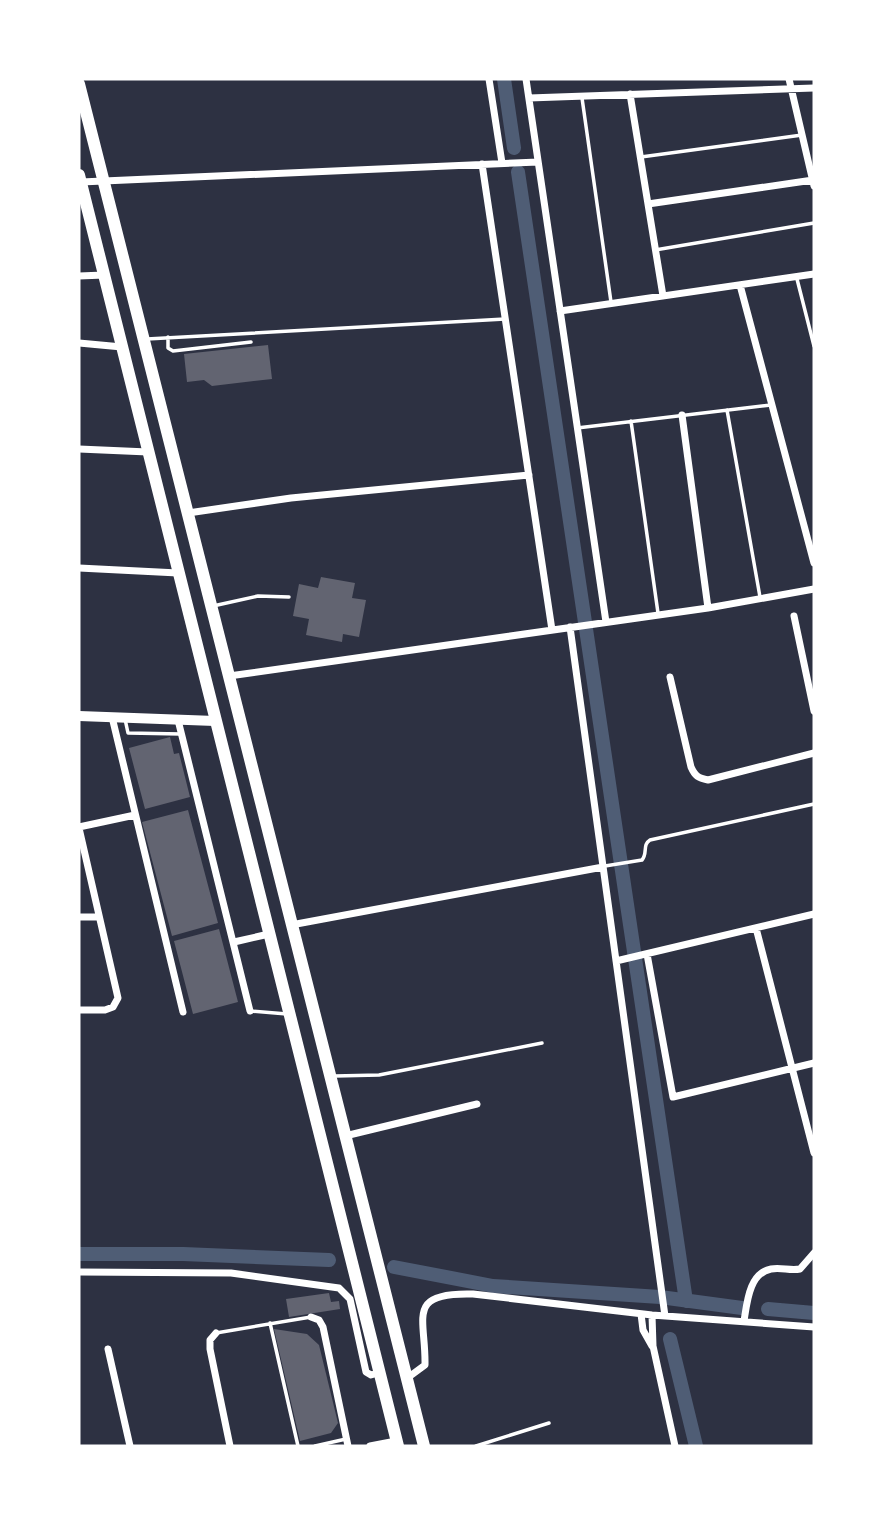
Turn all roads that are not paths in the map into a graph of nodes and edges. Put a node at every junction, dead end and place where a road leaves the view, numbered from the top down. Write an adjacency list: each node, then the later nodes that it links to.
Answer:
1 (489, 79): 13 (street)
2 (526, 79): 9 (street)
3 (789, 79): 6 (street)
4 (79, 84): 16 (main road)
5 (814, 88): 6 (street)
6 (792, 89): 7 (street); 10 (street)
7 (630, 94): 8 (street); 11 (street)
8 (582, 96): 9 (street); 27 (lane)
9 (528, 98): 12 (street)
10 (803, 135): 11 (lane); 17 (street)
11 (641, 158): 18 (street)
12 (538, 162): 13 (street); 28 (street)
13 (502, 163): 14 (street)
14 (482, 164): 16 (street); 29 (street)
15 (80, 178): 16 (street); 22 (main road)
16 (103, 181): 31 (main road)
17 (814, 183): 18 (street)
18 (648, 204): 20 (street)
19 (814, 223): 20 (lane)
20 (656, 250): 26 (street)
21 (814, 274): 24 (street)
22 (104, 275): 23 (street); 35 (main road)
23 (79, 276)
24 (797, 276): 25 (street); 34 (lane)
25 (740, 285): 26 (street); 36 (street)
26 (663, 296): 27 (street)
27 (612, 304): 28 (street)
28 (560, 311): 40 (street)
29 (505, 319): 30 (lane); 43 (street)
30 (168, 337): 31 (lane); 32 (lane)
31 (142, 340): 44 (main road)
32 (251, 342)
33 (79, 343): 35 (street)
34 (814, 346)
35 (122, 347): 42 (main road)
36 (773, 405): 37 (lane); 45 (street)
37 (727, 410): 38 (lane); 50 (lane)
38 (682, 415): 39 (lane); 52 (street)
39 (631, 421): 40 (lane); 53 (lane)
40 (577, 428): 55 (street)
41 (79, 449): 42 (street)
42 (148, 452): 47 (main road)
43 (529, 475): 44 (street); 57 (street)
44 (188, 513): 51 (main road)
45 (814, 563)
46 (79, 568): 47 (street)
47 (178, 573): 65 (main road)
48 (814, 589): 50 (street)
49 (289, 597): 51 (lane)
50 (761, 600): 52 (street)
51 (211, 607): 58 (main road)
52 (708, 608): 53 (street)
53 (658, 615): 55 (street)
54 (794, 616): 60 (street)
55 (606, 622): 56 (street)
56 (570, 627): 57 (street); 71 (street)
57 (552, 630): 58 (street)
58 (228, 676): 75 (main road)
59 (670, 677): 67 (street)
60 (814, 711)
61 (79, 716): 62 (street)
62 (112, 717): 63 (street); 69 (street)
63 (125, 718): 64 (street); 66 (lane)
64 (178, 720): 65 (street); 66 (street)
65 (215, 721): 77 (main road)
66 (181, 734): 78 (street)
67 (814, 753)
68 (814, 804): 71 (lane)
69 (135, 815): 70 (street); 83 (street)
70 (79, 827): 74 (street)
71 (603, 867): 75 (street); 80 (street)
72 (814, 914): 76 (street)
73 (79, 917): 74 (street)
74 (99, 917): 81 (street)
75 (291, 925): 88 (main road)
76 (756, 928): 79 (street); 87 (street)
77 (269, 934): 78 (street); 84 (main road)
78 (234, 942): 82 (street)
79 (643, 955): 80 (street); 87 (street)
80 (616, 961): 94 (street)
81 (79, 1010)
82 (250, 1011): 84 (lane)
83 (183, 1012)
84 (289, 1014): 104 (main road)
85 (542, 1043): 88 (lane)
86 (814, 1063): 87 (street)
87 (793, 1069): 91 (street)
88 (330, 1076): 90 (main road)
89 (477, 1104): 90 (street)
90 (345, 1136): 105 (main road)
91 (814, 1153)
92 (814, 1253): 98 (street)
93 (79, 1272): 104 (street)
94 (665, 1312): 96 (street); 98 (street)
95 (641, 1314): 96 (street); 102 (street); 105 (street)
96 (652, 1315): 102 (street)
97 (311, 1317): 99 (lane); 107 (street)
98 (744, 1321): 100 (street)
99 (270, 1323): 101 (lane); 111 (lane)
100 (814, 1327)
101 (216, 1333): 110 (street)
102 (653, 1346): 116 (street)
103 (108, 1349): 109 (street)
104 (379, 1373): 108 (main road)
105 (406, 1379): 114 (main road)
106 (549, 1423): 115 (lane)
107 (347, 1442): 112 (lane)
108 (397, 1443): 113 (street)
109 (130, 1446)
110 (230, 1446)
111 (298, 1446)
112 (315, 1446)
113 (370, 1446)
114 (424, 1446)
115 (477, 1446)
116 (676, 1446)

